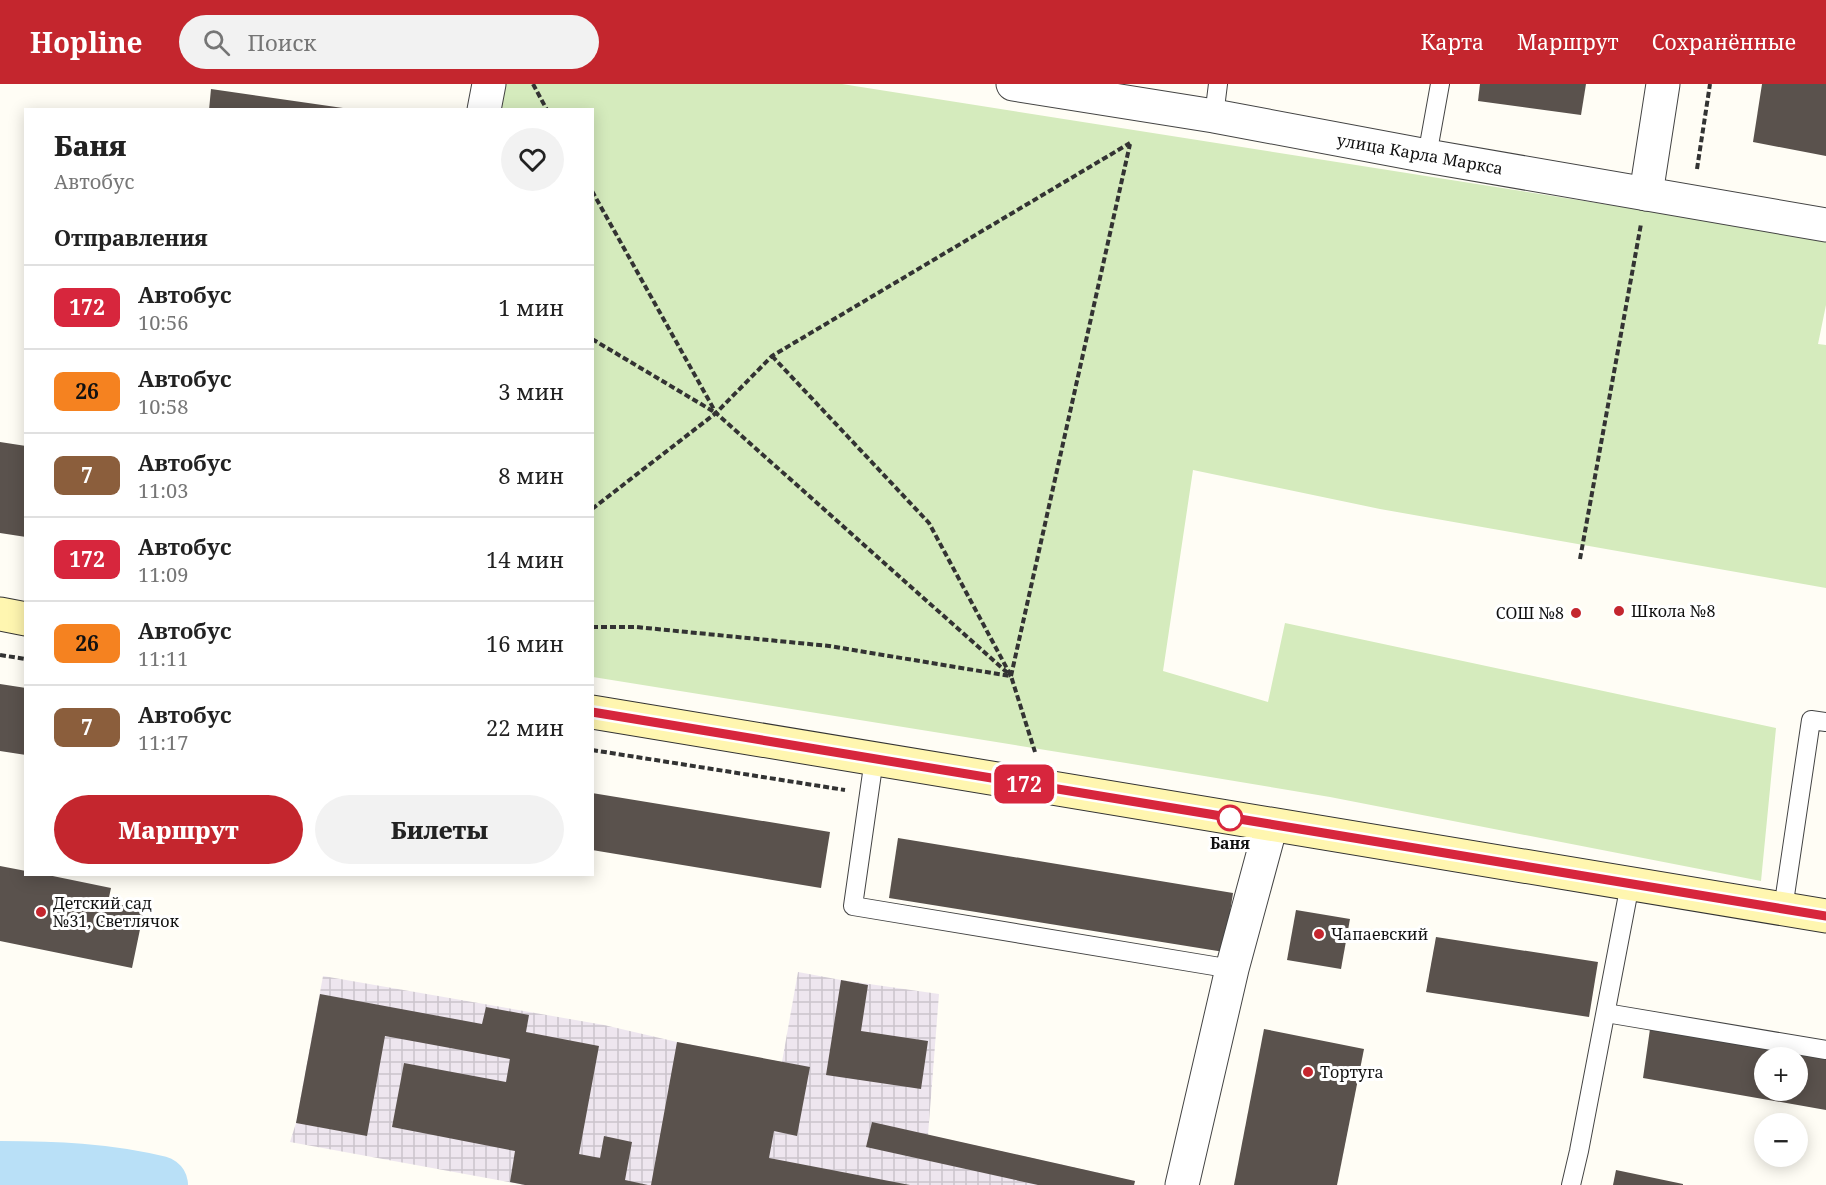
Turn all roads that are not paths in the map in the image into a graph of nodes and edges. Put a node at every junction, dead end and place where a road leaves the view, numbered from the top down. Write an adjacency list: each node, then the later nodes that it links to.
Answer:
1 (489, 84): 6 (street)
2 (1218, 84): 7 (lane)
3 (1440, 84): 8 (lane)
4 (1663, 84): 9 (street)
5 (1025, 85): 7 (street, улица Карла Маркса)
6 (484, 108)
7 (1214, 116): 8 (street, улица Карла Маркса)
8 (1427, 156): 9 (street, улица Карла Маркса)
9 (1646, 194): 10 (street, улица Карла Маркса)
10 (1826, 225)
11 (0, 614): 12 (street)
12 (24, 619)
13 (594, 712): 15 (street)
14 (1826, 722): 18 (lane)
15 (874, 759): 16 (street); 20 (lane)
16 (1271, 825): 17 (street); 20 (street)
17 (1630, 884): 18 (street); 21 (lane)
18 (1784, 909): 19 (street)
19 (1826, 916)
20 (1232, 969): 23 (street)
21 (1606, 1013): 22 (lane); 24 (lane)
22 (1826, 1050)
23 (1182, 1185)
24 (1571, 1185)

